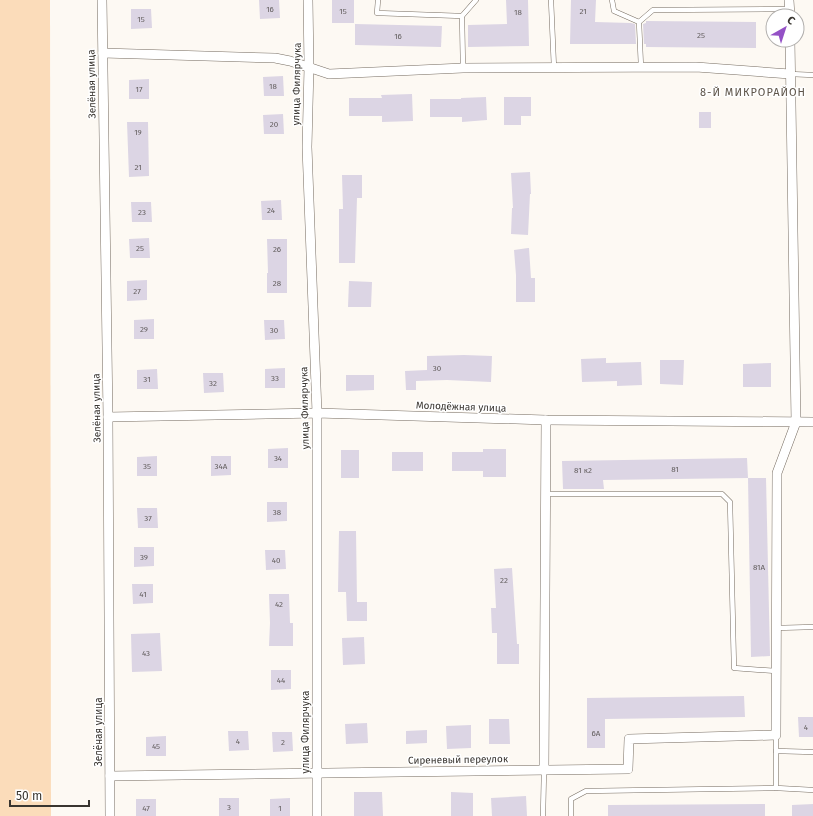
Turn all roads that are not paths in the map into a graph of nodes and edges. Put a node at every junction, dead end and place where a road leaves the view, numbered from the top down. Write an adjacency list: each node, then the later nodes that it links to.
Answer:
1 (102, 0): 11 (street, Зелёная улица)
2 (308, 0): 12 (street, улица Филярчука)
3 (378, 0): 8 (lane)
4 (476, 0): 8 (lane)
5 (551, 0): 15 (lane)
6 (612, 0): 9 (lane)
7 (765, 8): 9 (lane)
8 (462, 16): 14 (lane)
9 (639, 22): 13 (lane)
10 (790, 48): 16 (street)
11 (102, 53): 12 (street); 19 (street, Зелёная улица)
12 (309, 67): 14 (street); 18 (street, улица Филярчука)
13 (641, 67): 15 (street); 16 (street)
14 (463, 68): 15 (street)
15 (554, 68)
16 (790, 74): 17 (lane); 21 (street)
17 (813, 75)
18 (317, 413): 19 (street, Молодёжная улица); 20 (street, Молодёжная улица); 31 (street, улица Филярчука)
19 (108, 417): 32 (street, Зелёная улица)
20 (546, 420): 21 (street, Молодёжная улица); 23 (street)
21 (796, 422): 22 (street, Молодёжная улица); 25 (street)
22 (813, 422)
23 (546, 494): 26 (lane); 30 (street)
24 (813, 627): 25 (lane)
25 (776, 628): 26 (street)
26 (776, 671): 27 (street)
27 (776, 735): 28 (lane); 30 (street, Сиреневый переулок)
28 (776, 752): 29 (lane); 33 (lane)
29 (813, 752)
30 (544, 770): 31 (street, Сиреневый переулок); 37 (lane)
31 (317, 773): 32 (street, Сиреневый переулок); 36 (street, улица Филярчука)
32 (110, 776): 35 (street, Зелёная улица)
33 (776, 788): 34 (lane); 38 (lane)
34 (813, 790)
35 (110, 816)
36 (317, 816)
37 (543, 816)
38 (571, 816)

